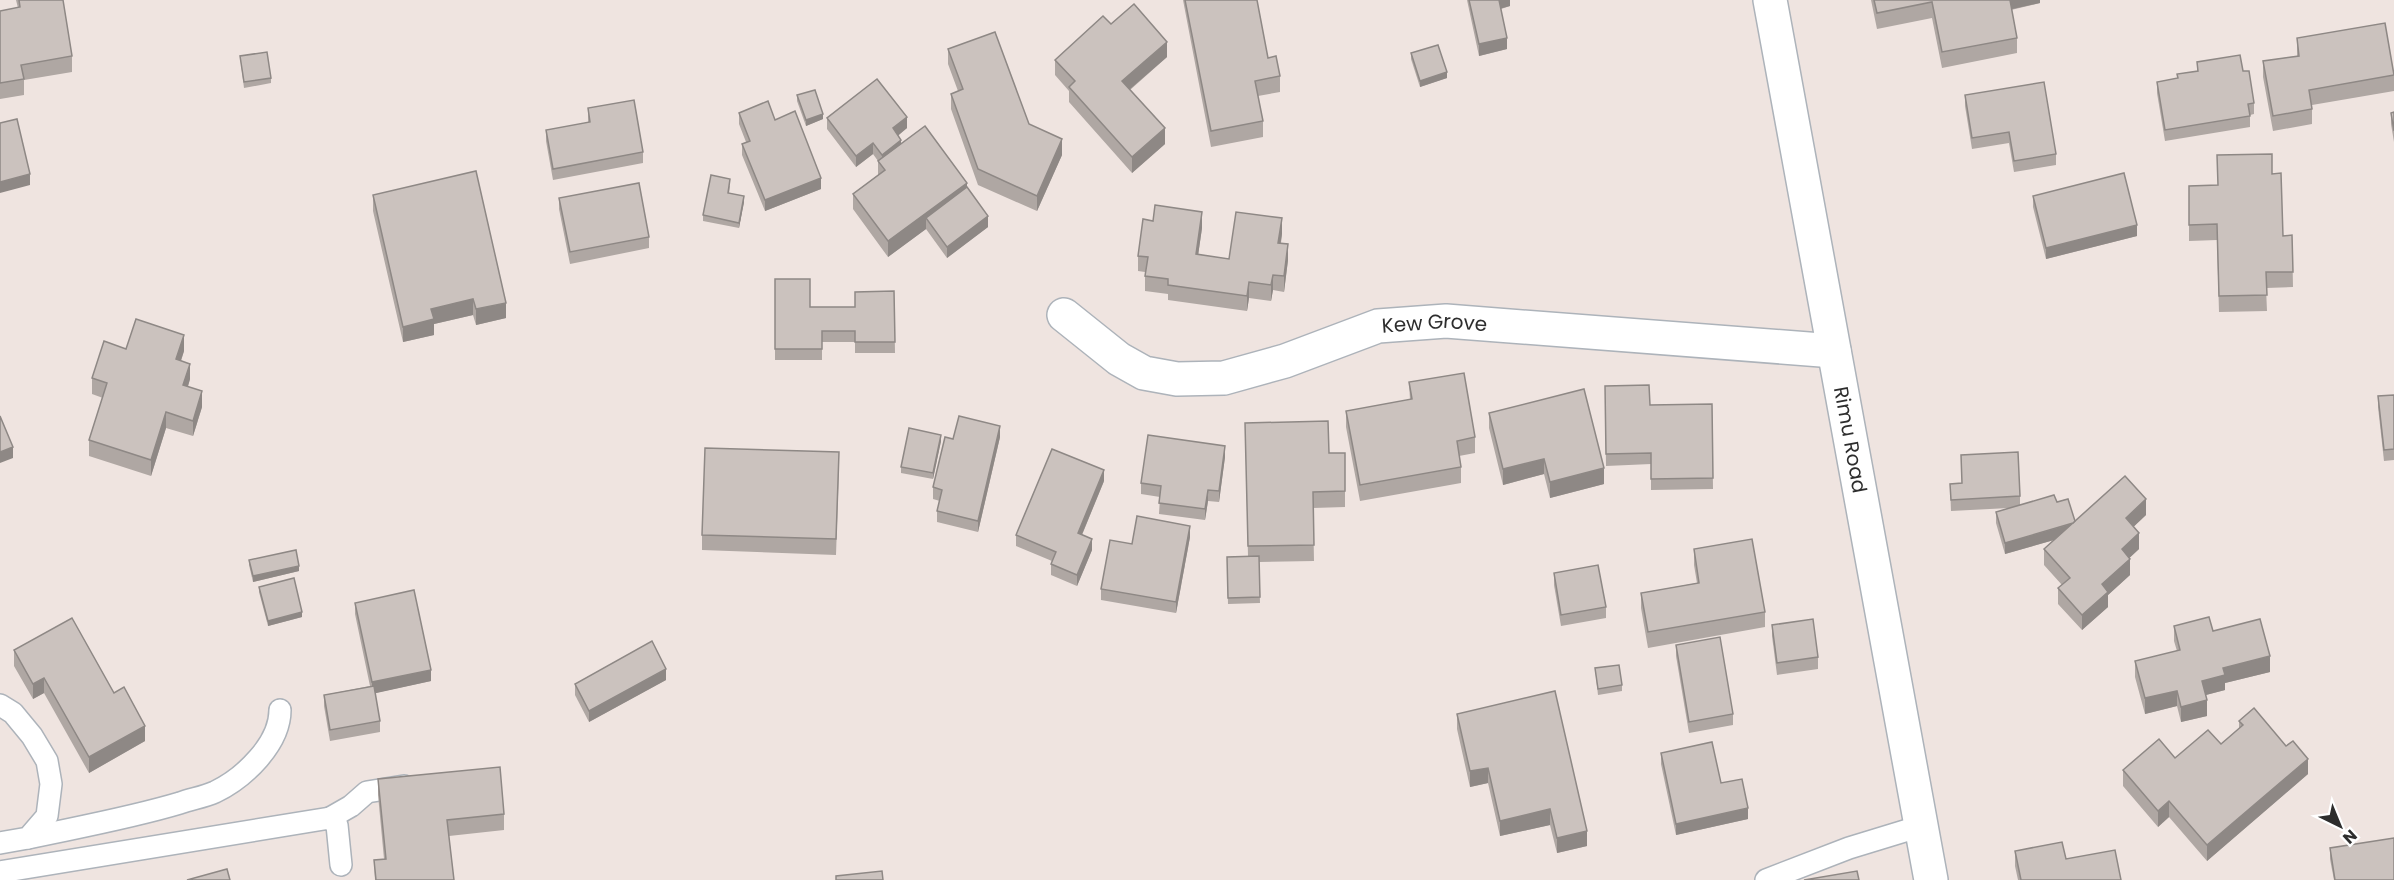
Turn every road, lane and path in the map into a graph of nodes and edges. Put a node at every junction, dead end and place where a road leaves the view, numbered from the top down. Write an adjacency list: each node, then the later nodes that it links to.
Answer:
1 (1770, 0): 3 (main road, Rimu Road)
2 (1064, 315): 3 (main road, Kew Grove)
3 (1834, 351): 8 (main road, Rimu Road)
4 (0, 705): 9 (lane)
5 (280, 710): 9 (lane)
6 (422, 783): 7 (lane)
7 (330, 818): 11 (lane); 12 (lane)
8 (1921, 825): 13 (lane); 14 (main road, Rimu Road)
9 (28, 838): 10 (lane)
10 (0, 843)
11 (341, 865)
12 (0, 872)
13 (1766, 880)
14 (1931, 880)

